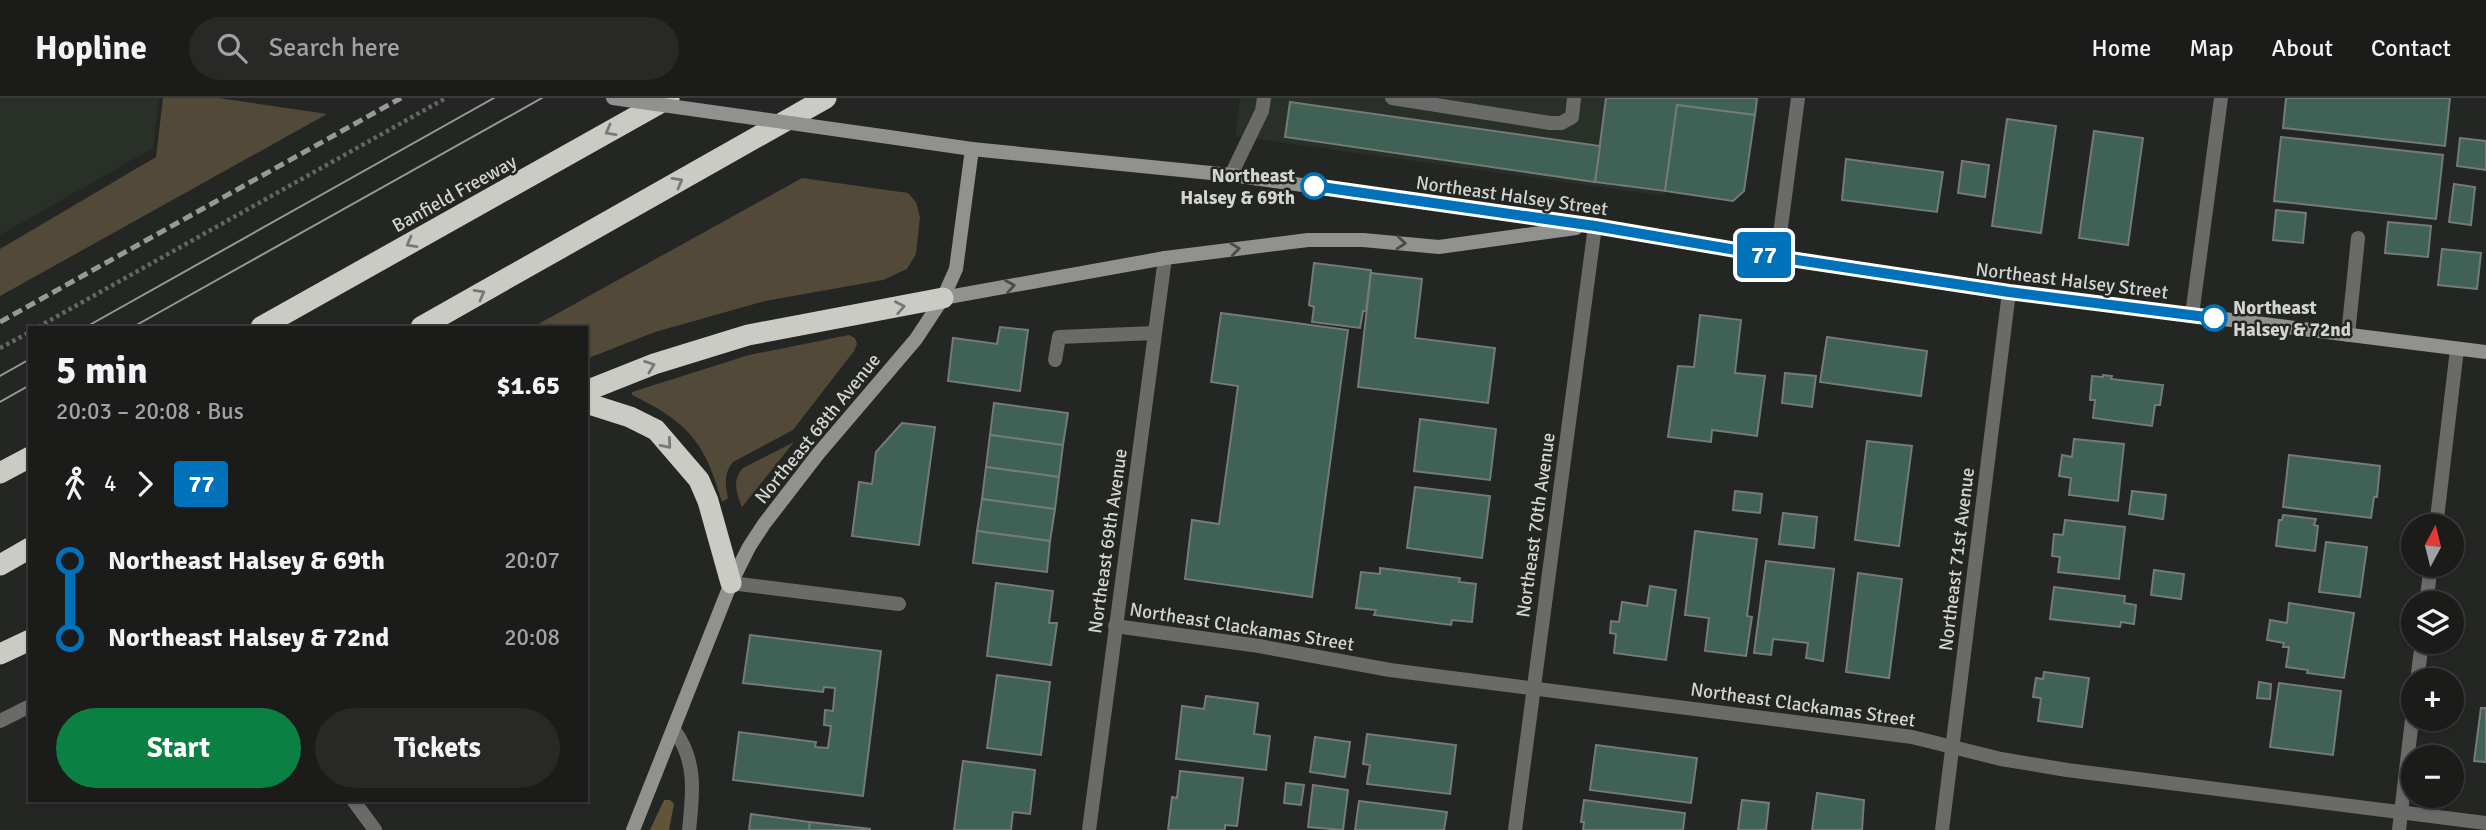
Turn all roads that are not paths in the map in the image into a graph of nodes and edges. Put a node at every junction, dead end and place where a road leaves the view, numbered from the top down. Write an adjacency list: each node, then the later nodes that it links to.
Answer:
1 (613, 98): 9 (main road, Northeast Halsey Street, bridge)
2 (670, 98): 18 (highway, Banfield Freeway, one-way to 18)
3 (826, 98): 19 (highway, one-way to 3)
4 (1264, 98): 10 (street)
5 (1392, 98): 6 (street)
6 (1574, 98)
7 (1798, 98): 13 (street)
8 (2221, 98): 17 (street)
9 (972, 149): 10 (main road, Northeast Halsey Street); 16 (main road, Northeast 68th Avenue)
10 (1231, 175): 11 (main road, Northeast Halsey Street)
11 (1595, 226): 13 (main road, Northeast Halsey Street); 14 (main road, one-way to 11); 37 (street, Northeast 70th Avenue)
12 (2358, 238): 21 (street)
13 (1777, 257): 15 (main road, Northeast Halsey Street)
14 (1165, 258): 16 (main road, one-way to 14); 20 (street, Northeast 69th Avenue)
15 (2009, 292): 17 (main road, Northeast Halsey Street); 42 (street, Northeast 71st Avenue)
16 (943, 299): 25 (highway, one-way to 16); 32 (main road, Northeast 68th Avenue)
17 (2192, 315): 21 (main road, Northeast Halsey Street)
18 (263, 326)
19 (423, 326)
20 (1154, 333): 24 (street); 34 (street, Northeast 69th Avenue)
21 (2348, 335): 22 (main road, Northeast Halsey Street)
22 (2457, 349): 23 (main road, Northeast Halsey Street); 29 (street)
23 (2486, 352)
24 (1055, 360)
25 (588, 390)
26 (588, 404): 32 (highway, one-way to 32)
27 (28, 458): 28 (highway)
28 (0, 473)
29 (2437, 514)
30 (28, 549): 31 (highway)
31 (0, 565)
32 (732, 583): 33 (street); 40 (main road, Northeast 68th Avenue)
33 (900, 604)
34 (1115, 626): 37 (street, Northeast Clackamas Street); 49 (street, Northeast 69th Avenue)
35 (28, 641): 36 (highway)
36 (0, 654)
37 (1533, 688): 42 (street, Northeast Clackamas Street); 50 (street, Northeast 70th Avenue)
38 (28, 707): 39 (street)
39 (0, 720)
40 (674, 730): 47 (main road, Northeast 68th Avenue); 48 (street)
41 (2411, 731): 44 (street)
42 (1952, 747): 44 (street, Northeast Clackamas Street); 51 (street, Northeast 71st Avenue)
43 (354, 802): 46 (street)
44 (2401, 813): 45 (street, Northeast Clackamas Street); 52 (street)
45 (2486, 823)
46 (375, 830)
47 (633, 830)
48 (689, 830)
49 (1089, 830)
50 (1515, 830)
51 (1942, 830)
52 (2399, 830)

